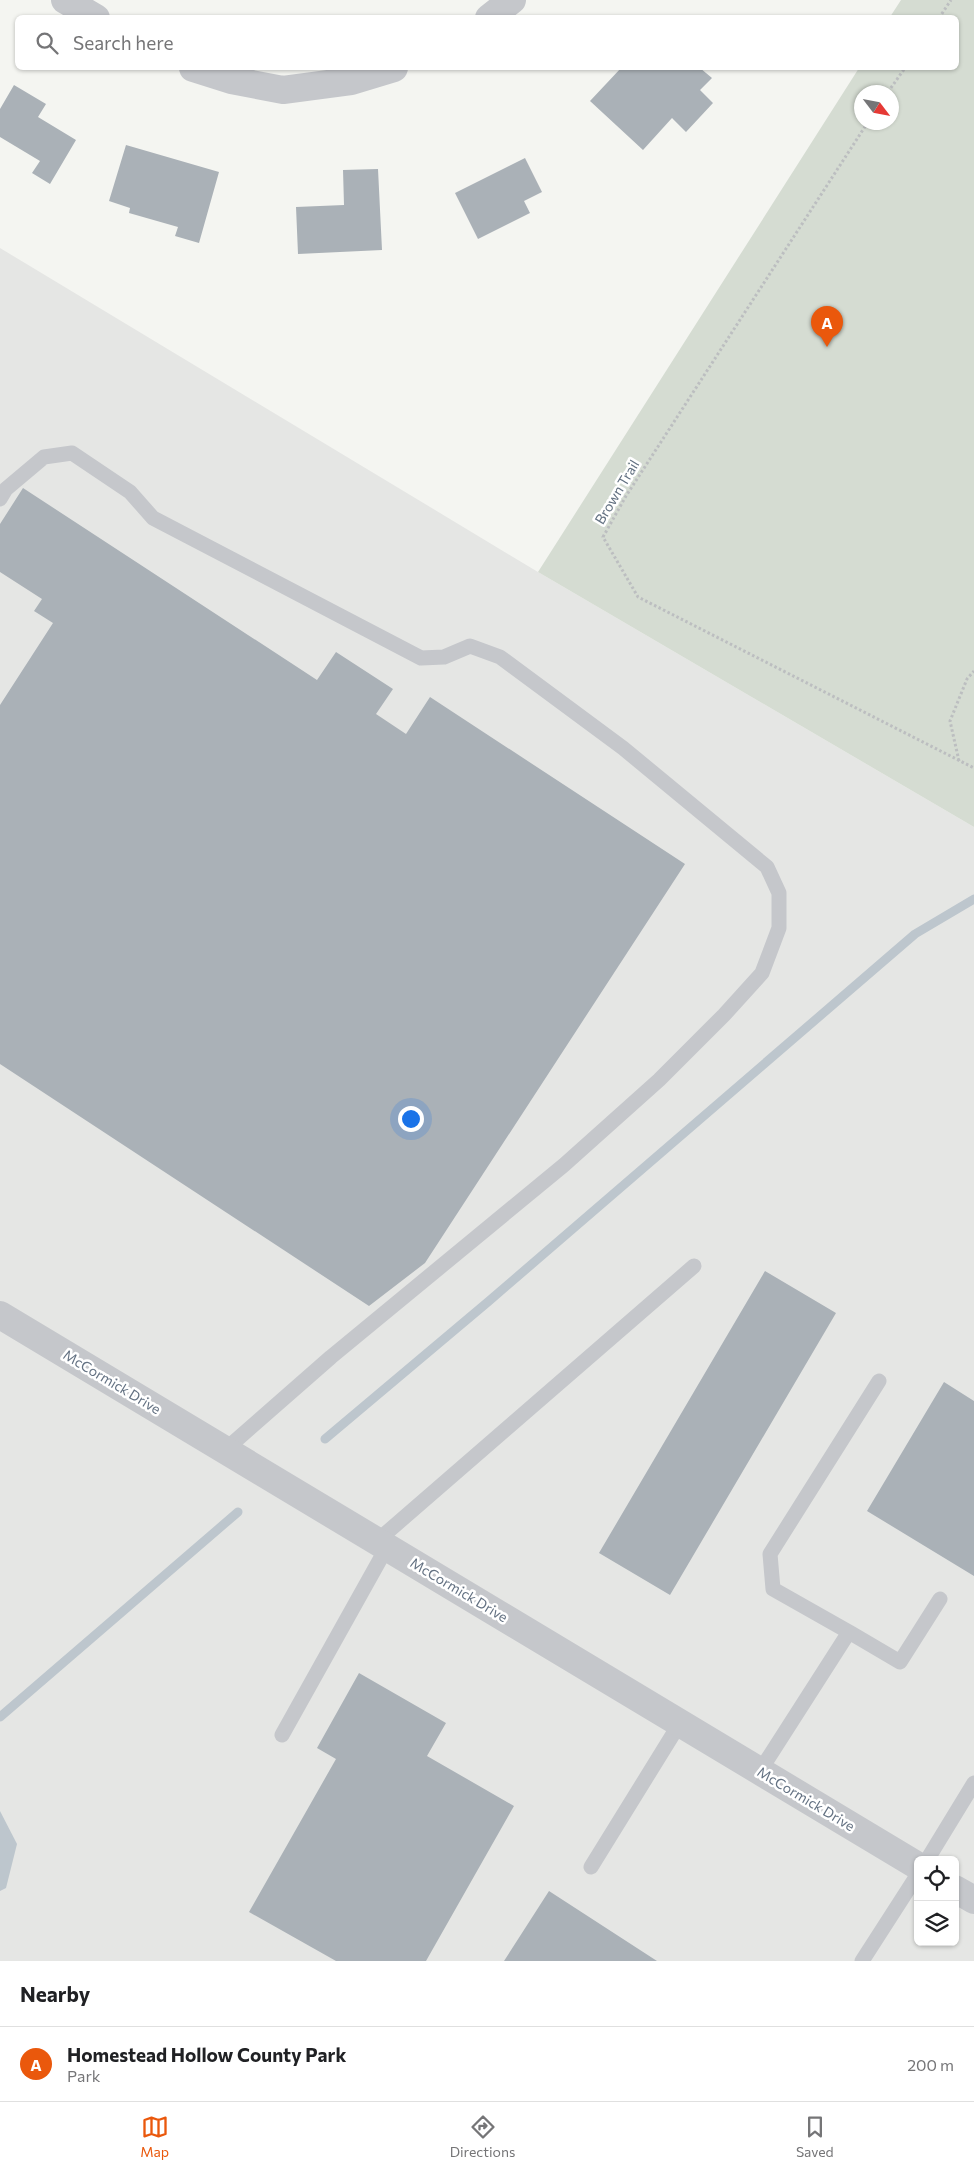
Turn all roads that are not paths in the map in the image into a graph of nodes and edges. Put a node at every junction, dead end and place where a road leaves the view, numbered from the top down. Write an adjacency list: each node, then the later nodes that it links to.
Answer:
1 (65, 0): 3 (street)
2 (512, 0): 4 (street)
3 (91, 15)
4 (493, 15)
5 (199, 70): 6 (street)
6 (387, 70)
7 (0, 499): 11 (lane)
8 (694, 1266): 12 (lane)
9 (0, 1315): 11 (street, McCormick Drive)
10 (879, 1381): 14 (lane)
11 (225, 1450): 12 (street, McCormick Drive)
12 (382, 1544): 15 (street, McCormick Drive); 16 (lane)
13 (940, 1599): 14 (lane)
14 (849, 1632): 17 (lane)
15 (680, 1723): 17 (street, McCormick Drive); 21 (lane)
16 (282, 1735)
17 (760, 1771): 20 (street, McCormick Drive)
18 (974, 1783): 19 (lane)
19 (928, 1856)
20 (914, 1864)
21 (591, 1867)
22 (914, 1880): 25 (lane)
23 (959, 1891): 24 (street)
24 (974, 1900)
25 (862, 1961)

